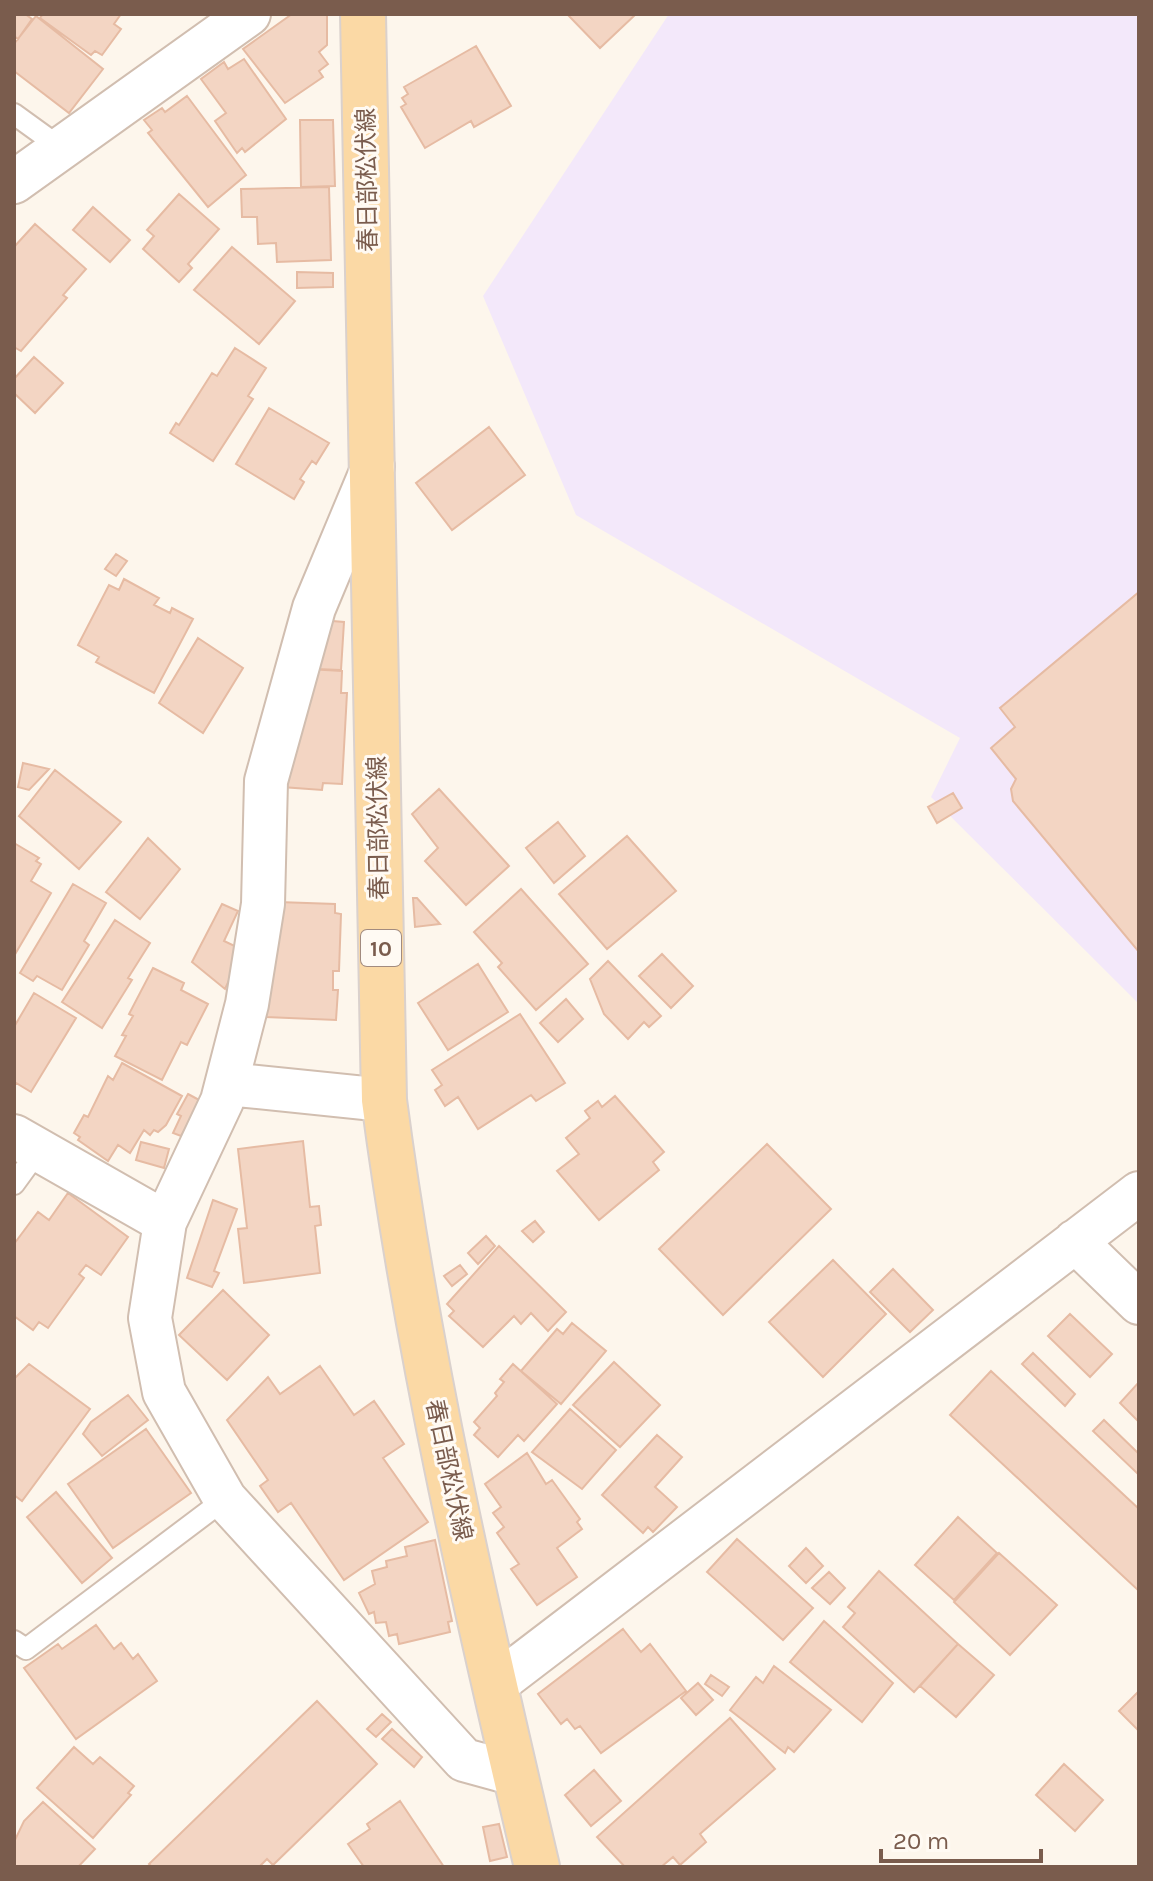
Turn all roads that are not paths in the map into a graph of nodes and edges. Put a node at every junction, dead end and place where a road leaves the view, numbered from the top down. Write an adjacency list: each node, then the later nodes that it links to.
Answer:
1 (249, 14): 4 (street)
2 (363, 14): 6 (main road, 春日部松伏線 / 10)
3 (14, 114): 4 (lane)
4 (61, 148): 5 (street)
5 (14, 182)
6 (373, 467): 7 (street); 8 (main road, 春日部松伏線 / 10)
7 (228, 1084): 8 (street); 12 (street)
8 (384, 1100): 17 (main road, 春日部松伏線 / 10)
9 (26, 1144): 10 (lane); 12 (street)
10 (14, 1184)
11 (1139, 1193): 13 (street)
12 (165, 1222): 15 (street)
13 (1075, 1241): 14 (street); 17 (street)
14 (1139, 1303)
15 (225, 1499): 16 (lane); 18 (street)
16 (14, 1641)
17 (495, 1685): 18 (main road, 春日部松伏線 / 10)
18 (515, 1774): 19 (main road, 春日部松伏線 / 10)
19 (537, 1867)

